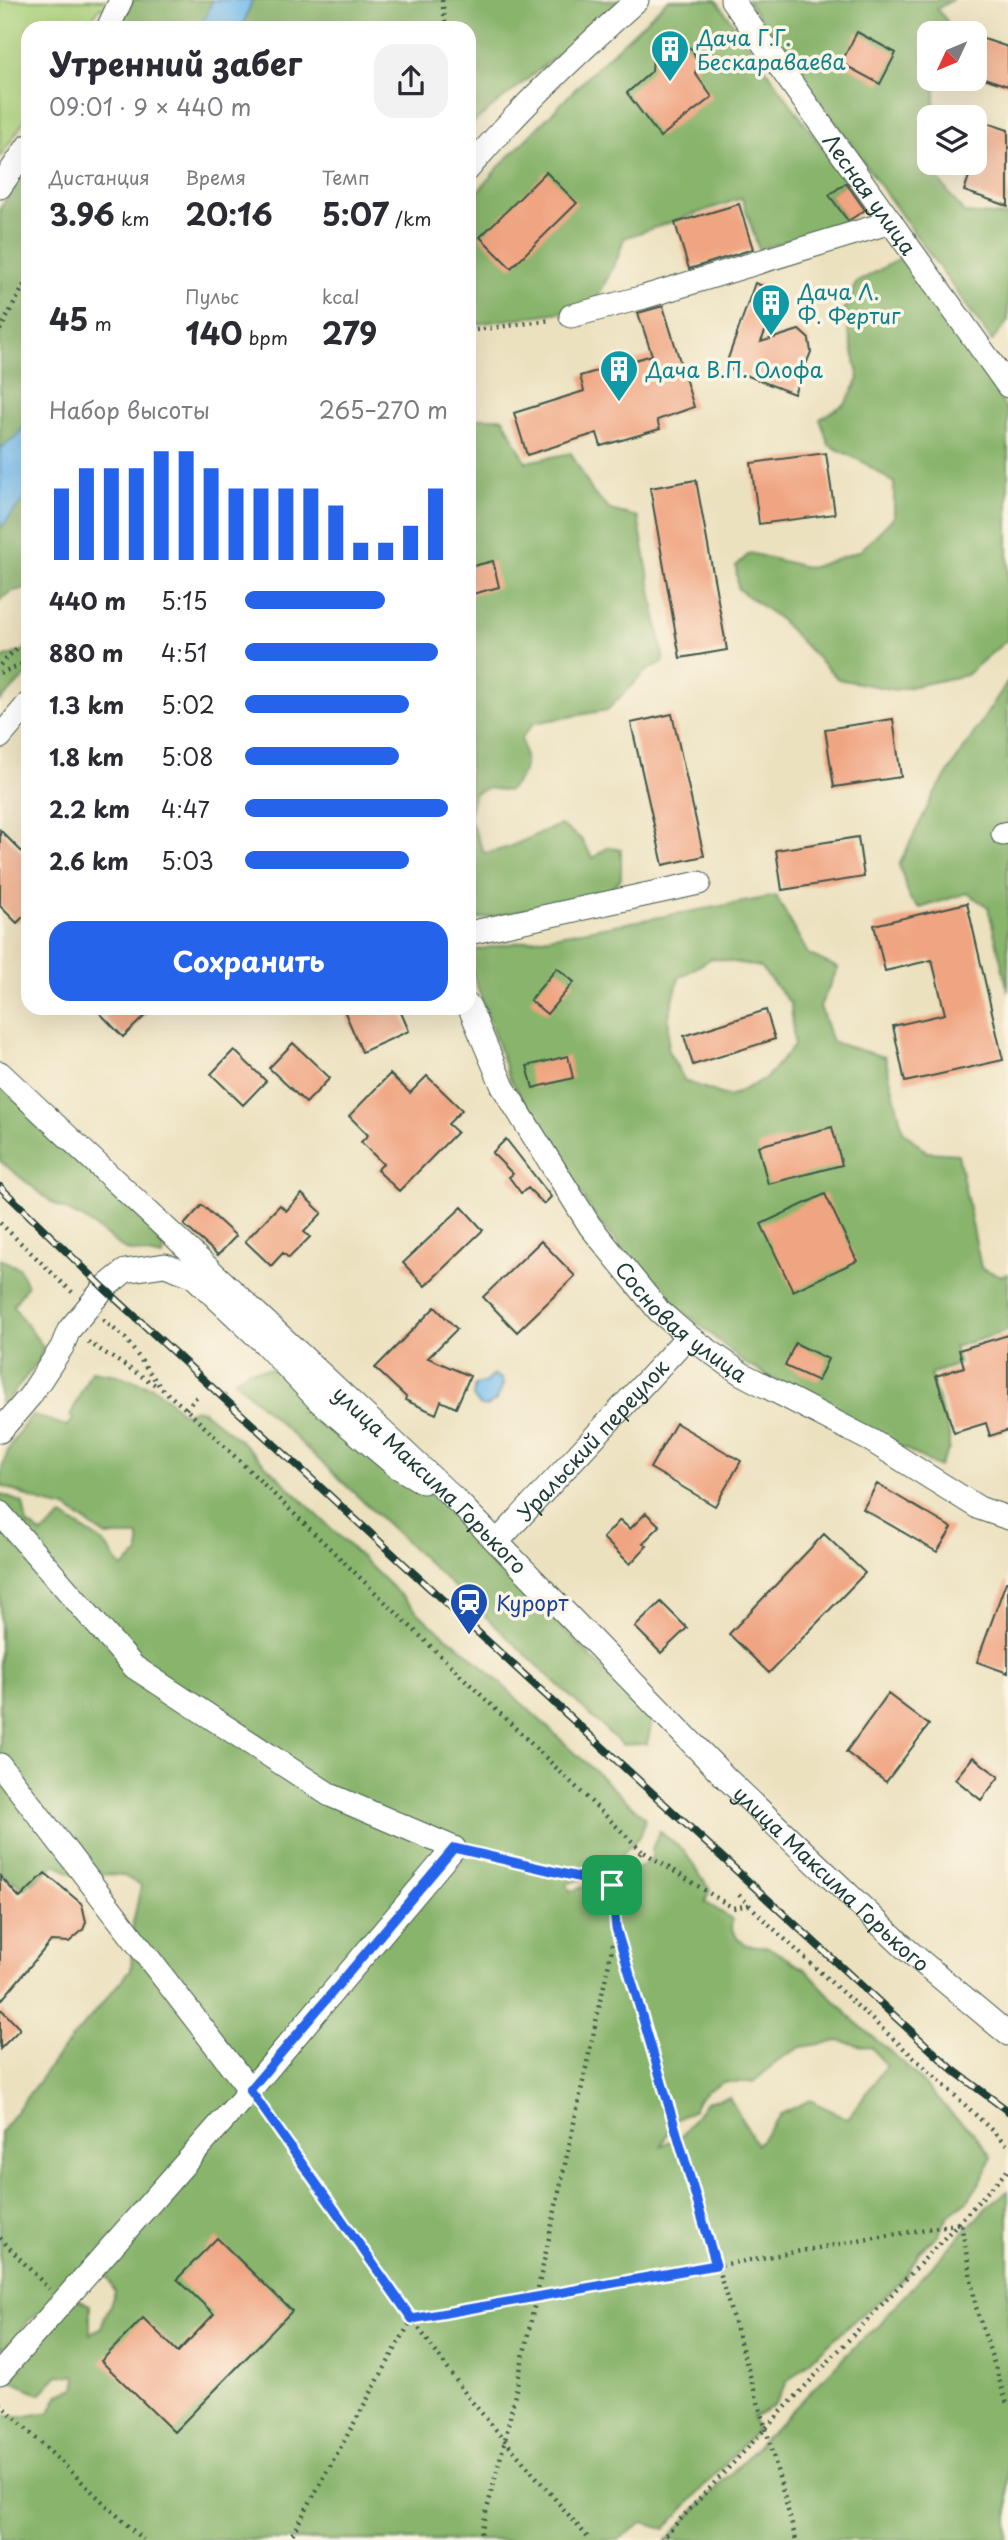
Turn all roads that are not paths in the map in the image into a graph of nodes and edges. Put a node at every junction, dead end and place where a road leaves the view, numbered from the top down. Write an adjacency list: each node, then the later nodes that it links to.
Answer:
1 (121, 0): 4 (street)
2 (637, 0): 6 (street)
3 (732, 0): 8 (street, Лесная улица)
4 (111, 21)
5 (21, 156): 7 (street)
6 (476, 160)
7 (0, 187)
8 (891, 222): 9 (street); 10 (street, Лесная улица)
9 (565, 318)
10 (1006, 375)
11 (21, 712): 12 (street)
12 (0, 737)
13 (699, 883): 14 (street)
14 (476, 931)
15 (473, 1015): 17 (street, Сосновая улица)
16 (0, 1073): 19 (street, улица Максима Горького)
17 (688, 1336): 21 (street, Сосновая улица); 22 (street, Уральский переулок)
18 (0, 1431): 19 (street)
19 (460, 1503): 22 (street, улица Максима Горького)
20 (0, 1513): 25 (street)
21 (1008, 1518)
22 (497, 1542): 24 (street, улица Максима Горького)
23 (0, 1765): 25 (street)
24 (1008, 2034)
25 (250, 2090): 26 (street)
26 (0, 2373)

